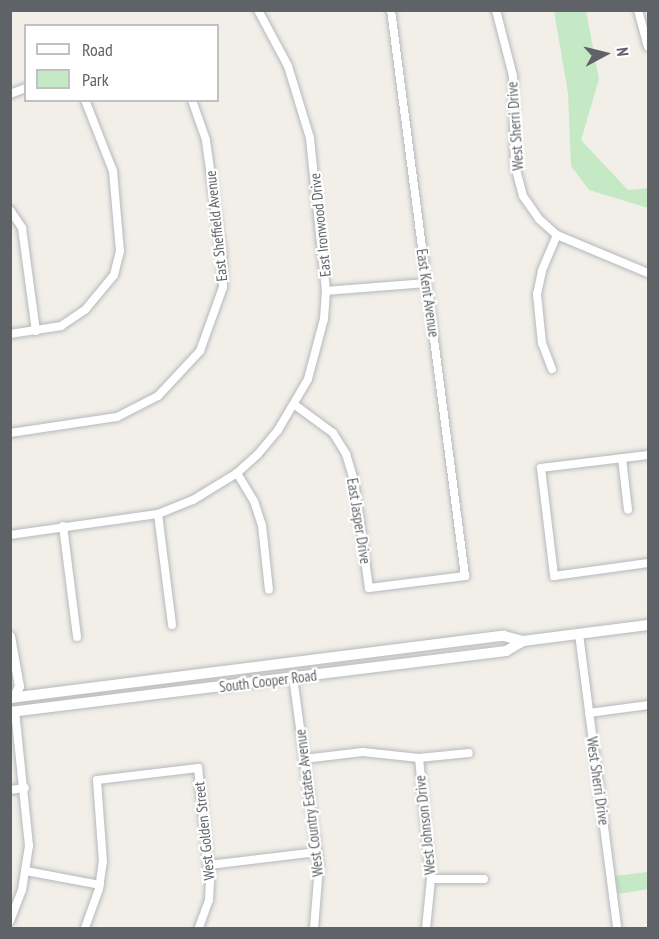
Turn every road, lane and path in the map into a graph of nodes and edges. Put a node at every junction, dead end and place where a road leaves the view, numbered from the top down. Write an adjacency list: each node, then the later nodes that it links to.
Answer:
1 (258, 10): 12 (street, East Ironwood Drive)
2 (391, 10): 11 (street, East Kent Avenue)
3 (496, 10): 9 (street, West Sherri Drive)
4 (638, 10): 5 (street)
5 (648, 47)
6 (86, 102): 13 (street)
7 (193, 102): 17 (street, East Sheffield Avenue)
8 (10, 210): 13 (street)
9 (557, 235): 10 (street); 15 (street)
10 (648, 273)
11 (426, 283): 12 (street); 26 (street, East Kent Avenue)
12 (326, 291): 16 (street, East Ironwood Drive)
13 (36, 331): 14 (street)
14 (10, 334)
15 (552, 369)
16 (295, 405): 20 (street, East Ironwood Drive); 26 (street, East Jasper Drive)
17 (10, 433)
18 (648, 455): 19 (street)
19 (622, 458): 21 (street); 25 (street)
20 (237, 473): 22 (street, East Ironwood Drive); 27 (street)
21 (628, 510)
22 (158, 514): 23 (street, East Ironwood Drive); 28 (street)
23 (63, 526): 24 (street, East Ironwood Drive); 32 (street)
24 (10, 535)
25 (648, 563)
26 (369, 588)
27 (269, 590)
28 (172, 625)
29 (648, 626): 30 (main road, South Cooper Road)
30 (579, 634): 33 (main road, South Cooper Road); 39 (street, West Sherri Drive)
31 (10, 636): 36 (street)
32 (77, 637)
33 (523, 641): 34 (main road, South Cooper Road); 35 (main road, South Cooper Road)
34 (292, 664): 35 (main road); 36 (main road, South Cooper Road)
35 (293, 677): 38 (main road, South Cooper Road); 42 (street, West Country Estates Avenue)
36 (11, 697): 38 (street)
37 (648, 705): 39 (street)
38 (13, 712): 43 (street)
39 (589, 713): 56 (street, West Sherri Drive)
40 (469, 753): 41 (street)
41 (419, 758): 42 (street); 48 (street, West Johnson Drive)
42 (304, 759): 45 (street, West Country Estates Avenue)
43 (25, 788): 44 (street); 47 (street)
44 (10, 790)
45 (317, 852): 46 (street); 54 (street, West Country Estates Avenue)
46 (209, 865): 50 (street, West Golden Street); 53 (street, West Golden Street)
47 (26, 870): 50 (street); 51 (street)
48 (432, 879): 49 (street); 55 (street, West Johnson Drive)
49 (484, 879)
50 (100, 885): 52 (street)
51 (10, 921)
52 (85, 928)
53 (199, 928)
54 (314, 928)
55 (426, 928)
56 (617, 928)

